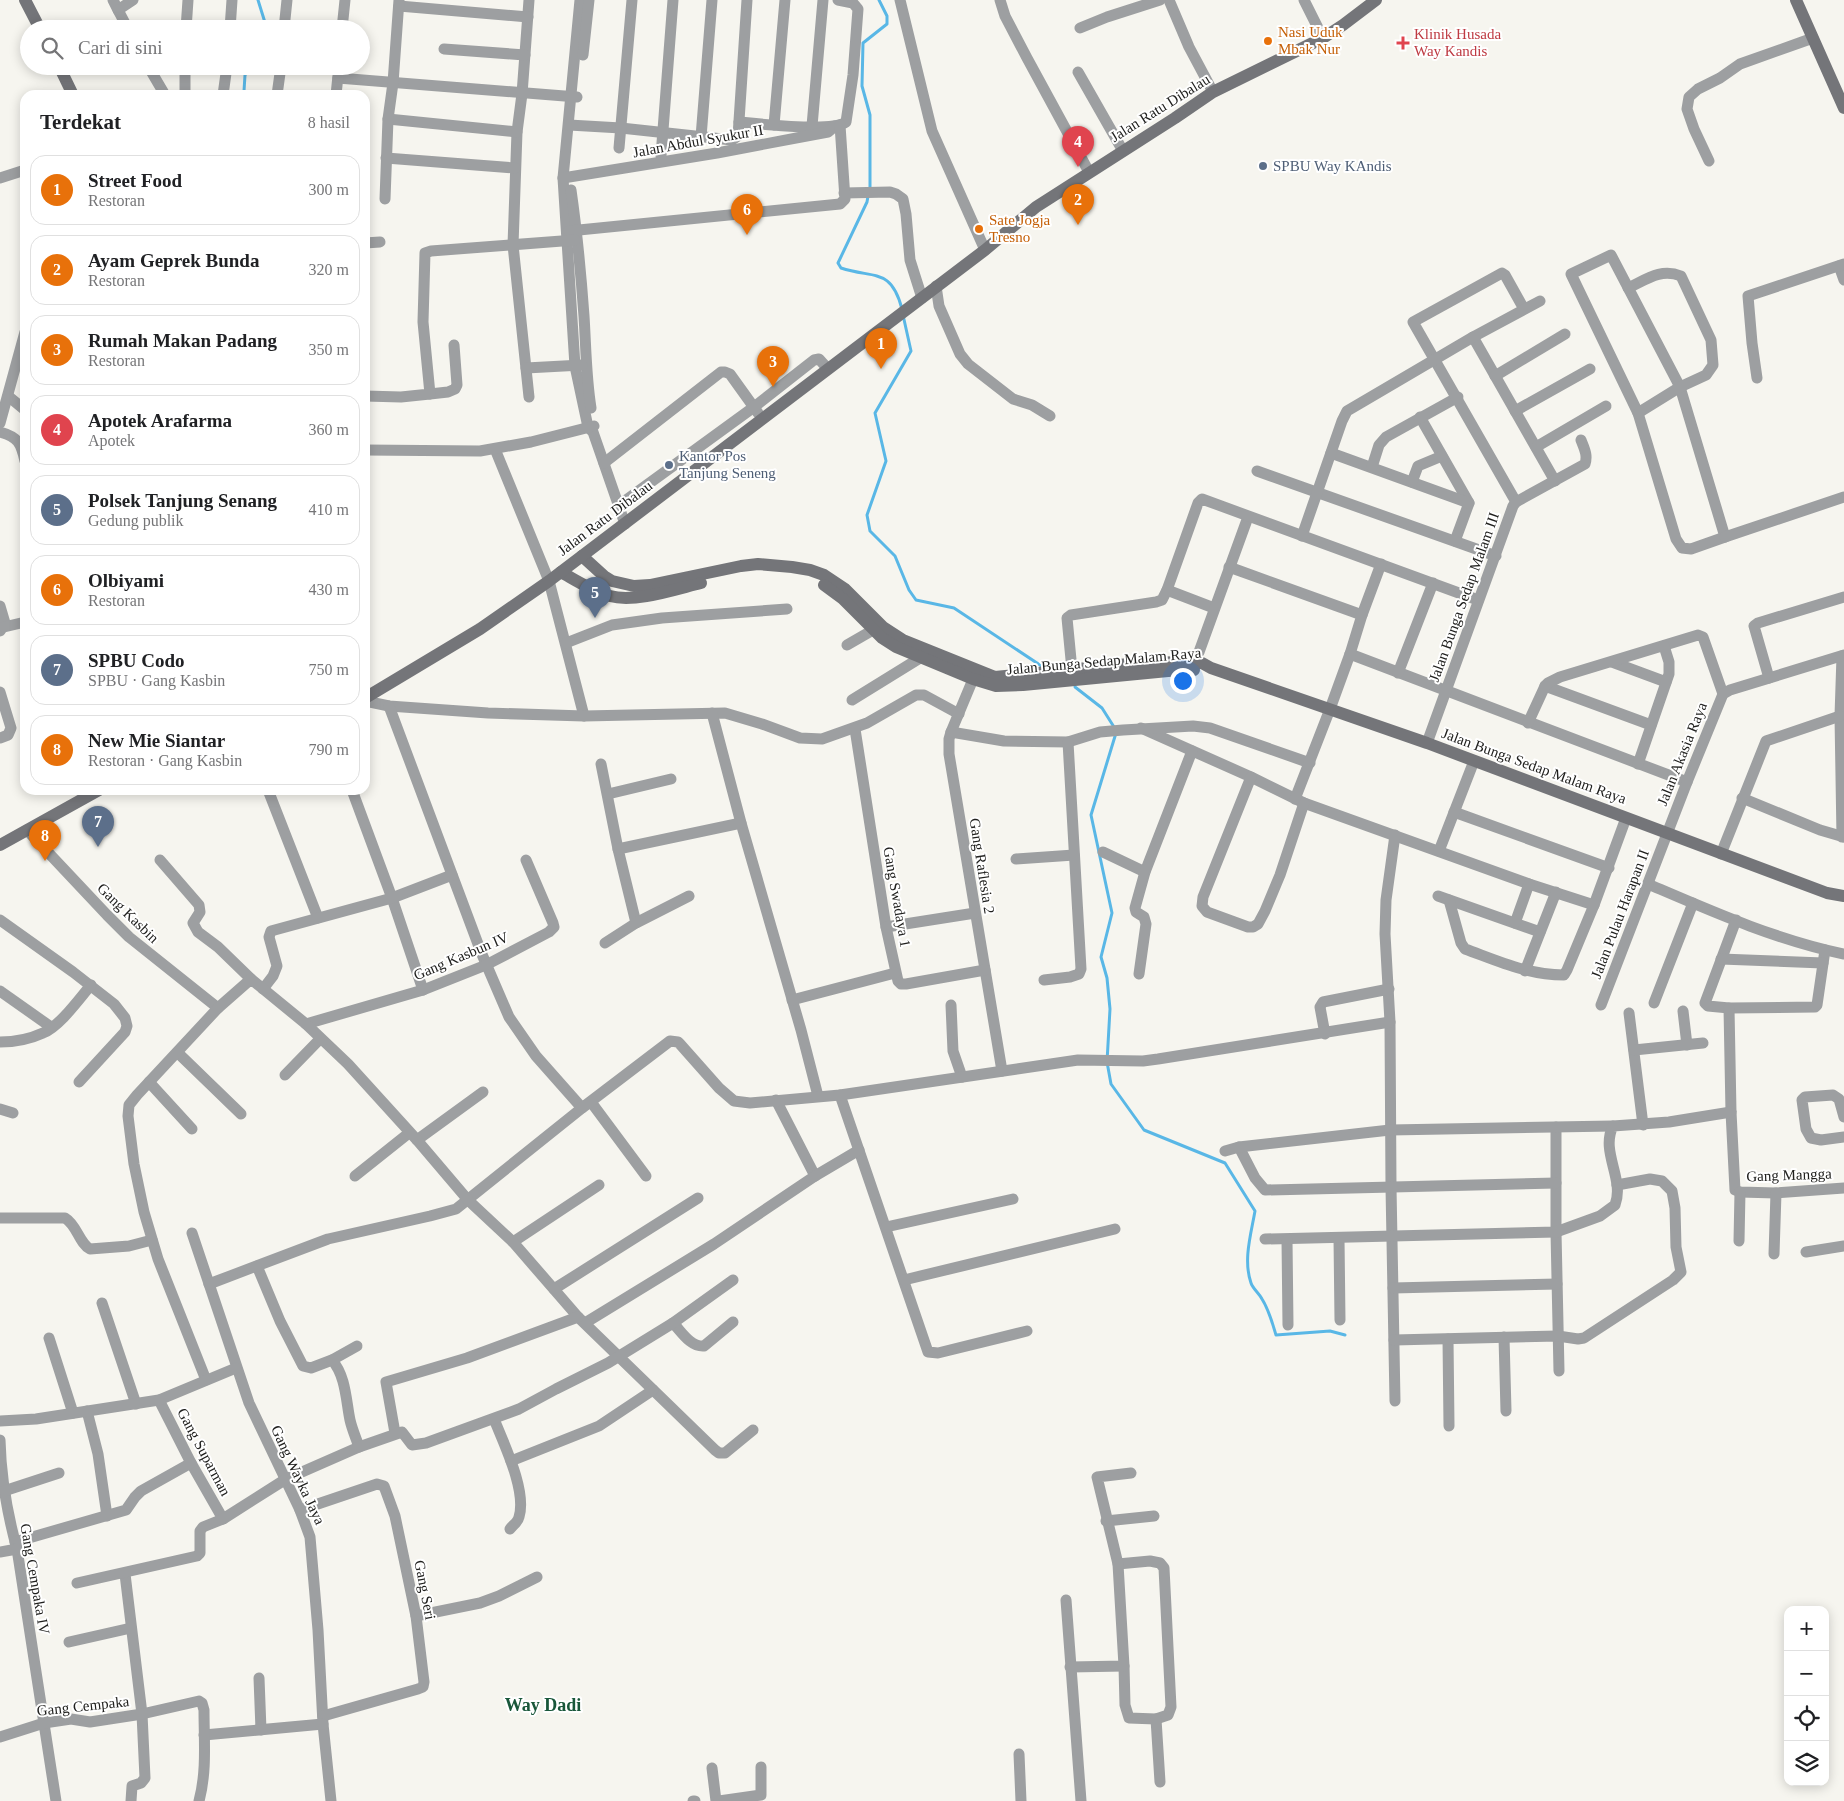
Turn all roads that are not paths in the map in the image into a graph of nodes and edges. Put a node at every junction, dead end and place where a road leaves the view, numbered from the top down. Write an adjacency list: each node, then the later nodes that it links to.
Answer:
1 (25, 0): 27 (street)
2 (133, 0): 25 (street)
3 (188, 0): 29 (street)
4 (232, 0): 30 (street)
5 (287, 0): 31 (street)
6 (345, 0): 32 (street)
7 (529, 0): 26 (street)
8 (580, 0): 55 (street)
9 (589, 0): 55 (street)
10 (632, 0): 63 (street)
11 (673, 0): 65 (street)
12 (712, 0): 66 (street)
13 (747, 0): 58 (street)
14 (785, 0): 60 (street)
15 (823, 0): 61 (street)
16 (838, 0): 62 (street)
17 (900, 0): 85 (street)
18 (1000, 0): 76 (street)
19 (1160, 0): 33 (street)
20 (1169, 0): 53 (street)
21 (1304, 0): 34 (street)
22 (1376, 0): 34 (street, Jalan Ratu Dibalau)
23 (1796, 0): 35 (street)
24 (399, 3): 26 (street); 46 (street)
25 (116, 5): 28 (street)
26 (528, 17): 37 (street)
27 (35, 20)
28 (124, 20)
29 (187, 20)
30 (231, 20)
31 (285, 20)
32 (343, 20)
33 (1080, 28)
34 (1324, 38): 53 (street, Jalan Ratu Dibalau)
35 (1813, 38): 56 (street); 73 (street)
36 (444, 48): 37 (street)
37 (525, 55): 54 (street)
38 (1078, 72): 69 (street)
39 (63, 75): 47 (street)
40 (153, 75): 48 (street)
41 (185, 75): 49 (street)
42 (226, 75): 50 (street)
43 (280, 75): 51 (street)
44 (338, 75): 52 (street)
45 (354, 75): 46 (street)
46 (393, 82): 54 (street); 57 (street)
47 (71, 90)
48 (162, 90)
49 (185, 90)
50 (224, 90)
51 (278, 90)
52 (336, 90)
53 (1213, 92): 69 (street, Jalan Ratu Dibalau)
54 (522, 94): 55 (street); 64 (street)
55 (574, 97): 59 (street)
56 (1844, 108)
57 (388, 119): 64 (street); 72 (street)
58 (739, 122): 60 (street); 67 (street)
59 (572, 125): 63 (street); 78 (street)
60 (774, 125): 61 (street)
61 (812, 126): 62 (street)
62 (838, 126): 70 (street, Jalan Abdul Syukur II); 79 (street)
63 (620, 128): 65 (street); 68 (street)
64 (517, 132): 74 (street)
65 (663, 133): 66 (street); 71 (street)
66 (701, 137): 67 (street)
67 (723, 139): 70 (street)
68 (619, 148)
69 (1123, 150): 76 (street, Jalan Ratu Dibalau)
70 (717, 153): 78 (street, Jalan Abdul Syukur II)
71 (661, 156)
72 (386, 158): 74 (street); 80 (street)
73 (1709, 161)
74 (515, 168): 84 (street)
75 (20, 172): 77 (street)
76 (1089, 172): 85 (street, Jalan Ratu Dibalau)
77 (0, 178)
78 (566, 178): 81 (street)
79 (844, 193): 81 (street); 90 (street)
80 (385, 199)
81 (572, 235): 84 (street); 98 (street)
82 (380, 242): 83 (street)
83 (370, 243)
84 (513, 246): 99 (street); 105 (street)
85 (985, 250): 88 (street, Jalan Ratu Dibalau)
86 (1842, 265): 87 (street); 103 (street)
87 (1844, 280)
88 (936, 286): 90 (street, Jalan Ratu Dibalau); 115 (street)
89 (1628, 288): 104 (street); 104 (street); 114 (street)
90 (922, 298): 100 (street, Jalan Ratu Dibalau)
91 (1540, 301): 92 (street)
92 (1524, 310): 94 (street); 97 (street)
93 (1566, 334): 102 (street)
94 (1473, 337): 97 (street); 102 (street)
95 (454, 344): 105 (street)
96 (20, 357): 106 (street)
97 (1434, 360): 109 (street); 126 (street)
98 (580, 366): 99 (street); 119 (street)
99 (526, 368): 108 (street)
100 (828, 369): 112 (street); 117 (street, Jalan Ratu Dibalau)
101 (1590, 369): 113 (street)
102 (1495, 376): 113 (street)
103 (1757, 378)
104 (1680, 387): 114 (street); 141 (street)
105 (430, 394): 107 (street)
106 (8, 396): 110 (street); 118 (street)
107 (370, 396)
108 (529, 397)
109 (1458, 397): 116 (street); 135 (street)
110 (20, 406)
111 (1606, 406): 123 (street)
112 (754, 407): 117 (street); 128 (street); 137 (street)
113 (1516, 411): 123 (street)
114 (1638, 413): 141 (street)
115 (1050, 416)
116 (1420, 417): 127 (street); 129 (street)
117 (762, 418): 139 (street, Jalan Ratu Dibalau)
118 (0, 423)
119 (592, 428): 124 (street); 128 (street)
120 (0, 432): 122 (street)
121 (1581, 440): 131 (street, Jalan Bunga Sedap Malam III)
122 (20, 444)
123 (1536, 448): 131 (street)
124 (495, 449): 125 (street); 148 (street)
125 (370, 450)
126 (1331, 453): 129 (street); 133 (street)
127 (1442, 456): 132 (street); 136 (street)
128 (604, 463): 137 (street)
129 (1372, 467): 132 (street)
130 (1257, 471): 133 (street)
131 (1555, 481): 135 (street, Jalan Bunga Sedap Malam III)
132 (1412, 482): 136 (street)
133 (1317, 492): 140 (street); 142 (street)
134 (1844, 497): 141 (street)
135 (1516, 502): 144 (street, Jalan Bunga Sedap Malam III)
136 (1469, 503): 142 (street)
137 (618, 506): 139 (street)
138 (1248, 517): 140 (street); 146 (street); 150 (street)
139 (625, 524): 143 (street, Jalan Ratu Dibalau)
140 (1302, 536): 145 (street)
141 (1725, 537)
142 (1455, 541): 144 (street)
143 (582, 556): 147 (street, Jalan Ratu Dibalau); 170 (street, Jalan Bunga Sedap Malam Raya)
144 (1496, 556): 152 (street, Jalan Bunga Sedap Malam III)
145 (1381, 564): 149 (street); 156 (street)
146 (1229, 567): 154 (street); 156 (street)
147 (561, 572): 148 (street, Jalan Ratu Dibalau); 159 (street, Jalan Bunga Sedap Malam Raya)
148 (549, 581): 160 (street); 177 (street, Jalan Ratu Dibalau)
149 (1433, 583): 152 (street); 168 (street)
150 (1167, 590): 154 (street); 169 (street)
151 (1844, 597): 171 (street)
152 (1478, 600): 175 (street, Jalan Bunga Sedap Malam III)
153 (0, 606): 158 (street)
154 (1214, 608): 167 (street)
155 (787, 609): 160 (street)
156 (1362, 615): 163 (street)
157 (20, 623): 158 (street)
158 (2, 629)
159 (872, 630): 161 (street); 165 (street, Jalan Bunga Sedap Malam Raya)
160 (566, 643): 184 (street)
161 (847, 644)
162 (1664, 646): 166 (street); 172 (street); 176 (street)
163 (1350, 654): 168 (street); 181 (street)
164 (1843, 655): 171 (street, Jalan Akasia Raya); 185 (street)
165 (920, 658): 170 (street, Jalan Bunga Sedap Malam Raya); 179 (street)
166 (1612, 662): 172 (street); 173 (street)
167 (1199, 664): 169 (street, Jalan Bunga Sedap Malam Raya); 181 (street, Jalan Bunga Sedap Malam Raya)
168 (1398, 672): 175 (street)
169 (1071, 674): 170 (street, Jalan Bunga Sedap Malam Raya); 170 (street, Jalan Bunga Sedap Malam Raya)
170 (975, 675): 183 (street, Gang Raflesia 2)
171 (1769, 678): 176 (street, Jalan Akasia Raya)
172 (1666, 682): 187 (street)
173 (1545, 686): 186 (street); 187 (street)
174 (0, 692): 191 (street)
175 (1446, 692): 186 (street); 193 (street, Jalan Bunga Sedap Malam III)
176 (1723, 694): 201 (street, Jalan Akasia Raya)
177 (370, 696)
178 (370, 700): 180 (street)
179 (852, 700)
180 (390, 706): 184 (street); 226 (street)
181 (1330, 709): 193 (street, Jalan Bunga Sedap Malam Raya); 196 (street)
182 (712, 713): 184 (street); 189 (street); 210 (street)
183 (959, 714): 189 (street); 190 (street, Gang Raflesia 2)
184 (584, 716)
185 (1840, 716): 206 (street); 214 (street)
186 (1528, 723): 198 (street)
187 (1651, 725): 198 (street)
188 (1141, 728): 192 (street); 194 (street); 196 (street)
189 (855, 729): 241 (street, Gang Swadaya 1)
190 (951, 732): 192 (street); 235 (street, Gang Raflesia 2)
191 (0, 738)
192 (1068, 742): 220 (street)
193 (1427, 743): 195 (street, Jalan Bunga Sedap Malam Raya)
194 (1192, 751): 199 (street); 225 (street)
195 (1474, 761): 208 (street); 209 (street, Jalan Bunga Sedap Malam Raya)
196 (1310, 763): 207 (street)
197 (602, 764): 202 (street)
198 (1638, 764): 201 (street)
199 (1251, 777): 207 (street); 207 (street)
200 (671, 779): 202 (street)
201 (1686, 782): 212 (street, Jalan Akasia Raya)
202 (608, 794): 216 (street)
203 (90, 795): 211 (street)
204 (270, 795): 236 (street)
205 (354, 795): 232 (street)
206 (1742, 798): 214 (street); 219 (street)
207 (1300, 801): 213 (street)
208 (1454, 812): 217 (street); 224 (street)
209 (1626, 818): 212 (street, Jalan Bunga Sedap Malam Raya); 224 (street)
210 (741, 823): 216 (street); 260 (street)
211 (27, 830): 215 (street); 264 (street, Gang Kasbin)
212 (1667, 833): 219 (street, Jalan Bunga Sedap Malam Raya); 228 (street, Jalan Pulau Harapan II)
213 (1395, 835): 217 (street); 257 (street)
214 (1843, 837)
215 (0, 845)
216 (618, 850): 240 (street)
217 (1439, 851): 227 (street)
218 (1103, 852): 225 (street)
219 (1721, 854): 231 (street, Jalan Bunga Sedap Malam Raya)
220 (1074, 855): 223 (street); 254 (street)
221 (160, 860): 253 (street)
222 (526, 860): 248 (street, Gang Kasbun IV)
223 (1016, 860)
224 (1608, 868): 234 (street)
225 (1145, 872): 252 (street)
226 (452, 875): 232 (street); 248 (street)
227 (1529, 884): 229 (street); 239 (street)
228 (1648, 884): 233 (street); 263 (street, Jalan Pulau Harapan II)
229 (1556, 892): 234 (street); 242 (street)
230 (688, 896): 240 (street)
231 (1844, 896)
232 (392, 898): 236 (street); 258 (street)
233 (1692, 903): 237 (street); 261 (street)
234 (1594, 905): 250 (street)
235 (975, 913): 241 (street); 249 (street, Gang Raflesia 2)
236 (318, 918): 256 (street)
237 (1736, 920): 244 (street); 246 (street)
238 (1, 922): 255 (street)
239 (1514, 922): 242 (street); 250 (street)
240 (636, 924): 243 (street)
241 (886, 927): 251 (street, Gang Swadaya 1)
242 (1540, 932): 250 (street)
243 (605, 943)
244 (1825, 950): 245 (street); 247 (street)
245 (1844, 954)
246 (1721, 959): 247 (street); 265 (street)
247 (1823, 963): 265 (street)
248 (486, 966): 258 (street, Gang Kasbun IV); 287 (street)
249 (985, 970): 251 (street); 278 (street, Gang Raflesia 2)
250 (1525, 971)
251 (895, 973): 260 (street)
252 (1139, 974)
253 (250, 979): 256 (street); 264 (street)
254 (1044, 980)
255 (91, 985): 270 (street); 281 (street)
256 (263, 989): 269 (street)
257 (1389, 989): 268 (street); 271 (street)
258 (423, 990): 269 (street, Gang Kasbun IV)
259 (0, 991): 270 (street)
260 (792, 1000): 285 (street)
261 (1654, 1003)
262 (951, 1005): 280 (street)
263 (1601, 1005)
264 (218, 1008): 277 (street)
265 (1729, 1008): 289 (street)
266 (1683, 1011): 275 (street)
267 (1628, 1013): 276 (street)
268 (1390, 1022): 271 (street); 297 (street)
269 (306, 1024): 272 (street)
270 (51, 1027): 273 (street)
271 (1325, 1034): 278 (street)
272 (320, 1038): 279 (street); 298 (street)
273 (0, 1042)
274 (1703, 1044): 275 (street)
275 (1687, 1045): 276 (street)
276 (1634, 1050): 293 (street)
277 (178, 1053): 282 (street); 291 (street)
278 (1002, 1070): 280 (street)
279 (285, 1075)
280 (962, 1077): 284 (street)
281 (79, 1082)
282 (149, 1082): 296 (street); 324 (street)
283 (483, 1092): 298 (street)
284 (840, 1095): 285 (street); 301 (street)
285 (818, 1096): 286 (street)
286 (776, 1100): 287 (street); 305 (street)
287 (586, 1105): 304 (street); 315 (street)
288 (0, 1109): 290 (street)
289 (1731, 1112): 293 (street); 311 (street)
290 (13, 1113)
291 (241, 1114)
292 (1844, 1117): 299 (street)
293 (1643, 1124): 294 (street)
294 (1612, 1126): 295 (street); 308 (street)
295 (1556, 1127): 297 (street); 306 (street)
296 (192, 1129)
297 (1390, 1130): 300 (street); 309 (street)
298 (413, 1136): 303 (street); 315 (street)
299 (1844, 1137)
300 (1239, 1147): 302 (street); 309 (street)
301 (859, 1150): 305 (street); 317 (street)
302 (1225, 1151)
303 (356, 1176)
304 (646, 1176)
305 (815, 1176): 339 (street)
306 (1556, 1183): 309 (street); 319 (street)
307 (599, 1185): 327 (street)
308 (1617, 1185): 319 (street); 345 (street)
309 (1390, 1187): 321 (street)
310 (1844, 1188): 312 (street, Gang Mangga)
311 (1738, 1191): 312 (street, Gang Mangga); 326 (street)
312 (1776, 1193): 330 (street)
313 (698, 1198): 337 (street)
314 (1013, 1199): 317 (street)
315 (468, 1200): 327 (street); 331 (street)
316 (0, 1218): 324 (street)
317 (886, 1227): 333 (street)
318 (1115, 1229): 333 (street)
319 (1556, 1232): 321 (street); 335 (street)
320 (192, 1233): 334 (street, Gang Wayka Jaya)
321 (1392, 1236): 322 (street); 336 (street)
322 (1339, 1238): 325 (street); 340 (street)
323 (1265, 1239): 325 (street)
324 (152, 1240): 355 (street)
325 (1287, 1240): 343 (street)
326 (1739, 1241)
327 (513, 1242): 337 (street)
328 (1844, 1246): 329 (street)
329 (1806, 1252)
330 (1774, 1254)
331 (257, 1266): 334 (street); 352 (street)
332 (733, 1280): 342 (street)
333 (904, 1280): 344 (street)
334 (209, 1284): 353 (street, Gang Wayka Jaya)
335 (1557, 1284): 336 (street); 345 (street)
336 (1393, 1288): 349 (street)
337 (554, 1289): 339 (street)
338 (102, 1303): 359 (street)
339 (581, 1320): 351 (street); 367 (street)
340 (1340, 1320)
341 (733, 1322): 342 (street)
342 (673, 1323): 351 (street)
343 (1288, 1325)
344 (1028, 1331)
345 (1558, 1336): 346 (street); 354 (street)
346 (1504, 1337): 348 (street); 361 (street)
347 (49, 1338): 362 (street)
348 (1448, 1339): 349 (street); 365 (street)
349 (1394, 1340): 358 (street)
350 (357, 1346): 352 (street)
351 (620, 1357): 356 (street); 363 (street)
352 (332, 1360): 369 (street)
353 (236, 1368): 355 (street); 374 (street, Gang Wayka Jaya)
354 (1559, 1371)
355 (206, 1380): 357 (street)
356 (653, 1390): 366 (street); 370 (street)
357 (159, 1400): 359 (street); 371 (street, Gang Suparman)
358 (1395, 1401)
359 (136, 1404): 360 (street)
360 (87, 1411): 362 (street); 377 (street)
361 (1506, 1411)
362 (73, 1414): 364 (street)
363 (494, 1419): 367 (street); 370 (street)
364 (0, 1421)
365 (1449, 1426)
366 (753, 1430)
367 (395, 1433): 369 (street)
368 (0, 1440): 375 (street, Gang Cempaka IV)
369 (358, 1447): 374 (street)
370 (511, 1461): 381 (street)
371 (191, 1463): 377 (street); 379 (street, Gang Suparman)
372 (59, 1473): 375 (street)
373 (1131, 1473): 380 (street)
374 (286, 1479): 376 (street, Gang Wayka Jaya); 379 (street)
375 (4, 1491): 382 (street, Gang Cempaka IV)
376 (300, 1510): 389 (street, Gang Seri); 397 (street, Gang Wayka Jaya)
377 (107, 1516): 382 (street)
378 (1154, 1516): 380 (street)
379 (223, 1518): 385 (street)
380 (1106, 1521): 384 (street)
381 (510, 1529)
382 (16, 1546): 383 (street); 398 (street, Gang Cempaka IV)
383 (0, 1552)
384 (1118, 1564): 392 (street); 396 (street)
385 (125, 1574): 387 (street); 390 (street)
386 (537, 1577): 389 (street)
387 (76, 1584)
388 (1066, 1600): 393 (street)
389 (416, 1616): 397 (street, Gang Seri)
390 (131, 1628): 391 (street); 395 (street)
391 (69, 1642)
392 (1124, 1666): 393 (street); 396 (street)
393 (1070, 1668): 412 (street)
394 (259, 1678): 399 (street)
395 (142, 1714): 398 (street, Gang Cempaka); 400 (street, Gang Cempaka); 407 (street)
396 (1156, 1719): 405 (street)
397 (323, 1720): 399 (street); 409 (street, Gang Wayka Jaya)
398 (44, 1723): 401 (street, Gang Cempaka); 406 (street, Gang Cempaka IV)
399 (262, 1730): 400 (street)
400 (204, 1735): 408 (street)
401 (0, 1737)
402 (1019, 1754): 411 (street)
403 (761, 1767): 410 (street)
404 (712, 1768): 410 (street)
405 (1160, 1782)
406 (56, 1801)
407 (131, 1801)
408 (199, 1801)
409 (331, 1801)
410 (718, 1801)
411 (1021, 1801)
412 (1081, 1801)

